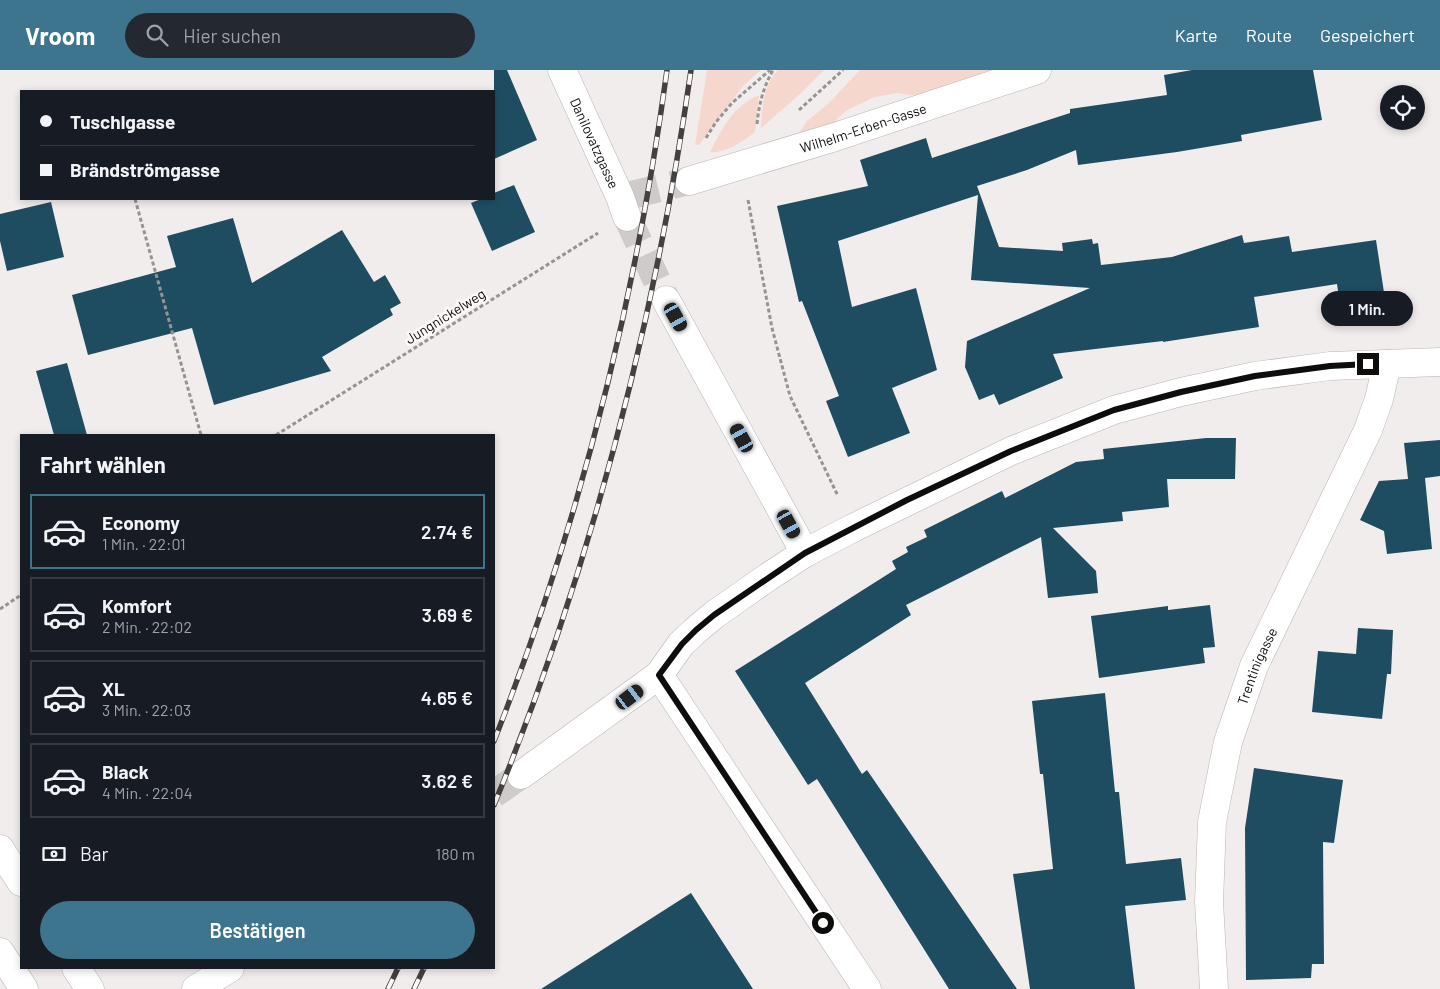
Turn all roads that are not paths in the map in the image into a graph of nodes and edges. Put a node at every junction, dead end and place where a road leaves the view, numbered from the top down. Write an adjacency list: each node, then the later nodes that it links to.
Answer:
1 (562, 70): 4 (street, Danilovatzgasse)
2 (1037, 70): 3 (street, Wilhelm-Erben-Gasse)
3 (690, 181)
4 (626, 203)
5 (666, 300): 8 (street)
6 (1440, 362): 7 (street)
7 (1387, 364): 8 (street); 18 (street, Trentinigasse)
8 (805, 553): 9 (street)
9 (659, 675): 10 (street); 17 (street)
10 (521, 774)
11 (0, 952): 14 (street)
12 (77, 969): 15 (street)
13 (228, 969): 16 (street)
14 (24, 989)
15 (90, 989)
16 (196, 989)
17 (867, 989)
18 (1214, 989)

